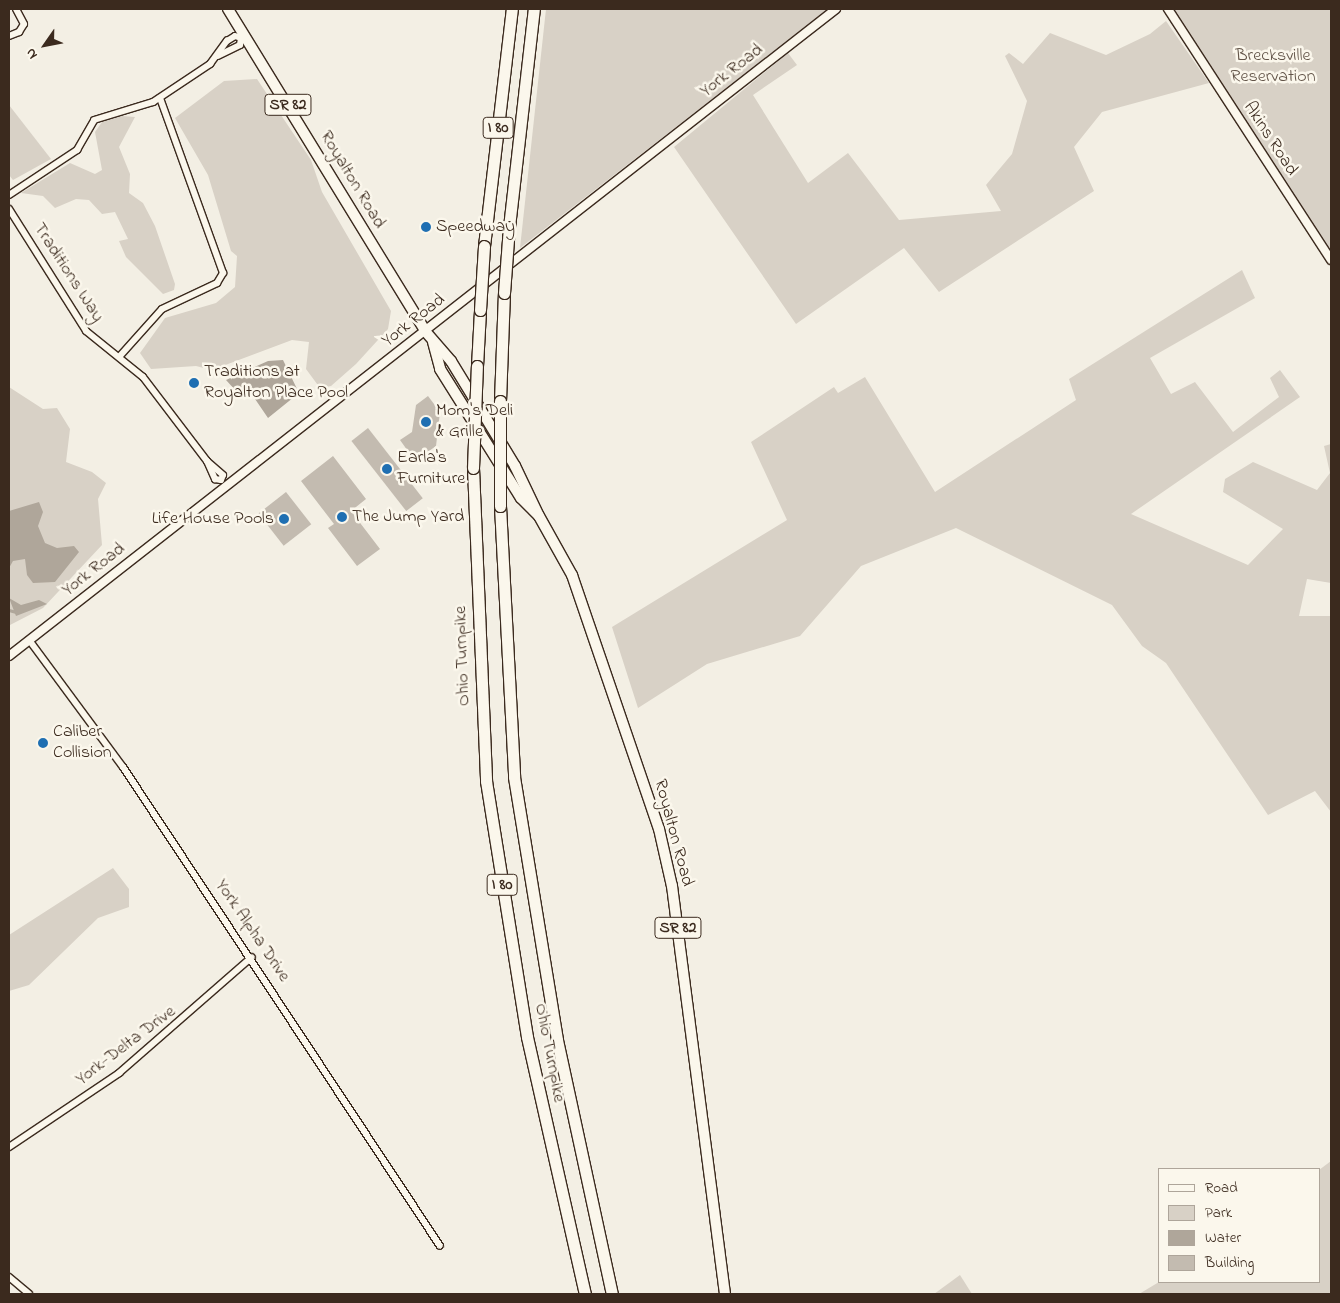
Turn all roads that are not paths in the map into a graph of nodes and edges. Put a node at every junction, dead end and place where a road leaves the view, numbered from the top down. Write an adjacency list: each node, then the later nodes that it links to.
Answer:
1 (16, 9): 7 (street)
2 (228, 9): 8 (main road, Royalton Road / SR 82)
3 (512, 9): 24 (highway, Ohio Turnpike / I 80, bridge)
4 (534, 9): 25 (highway, Ohio Turnpike / I 80, bridge)
5 (836, 9): 14 (street, York Road)
6 (1168, 9): 13 (street, Akins Road)
7 (9, 36)
8 (243, 37): 9 (street); 9 (street); 14 (main road, Royalton Road / SR 82)
9 (217, 56): 10 (street)
10 (160, 98): 11 (street); 15 (street)
11 (9, 195)
12 (9, 208): 15 (street, Traditions Way)
13 (1331, 260)
14 (425, 331): 16 (street, York Road); 26 (main road, Royalton Road / SR 82)
15 (119, 357): 16 (street, Traditions Way)
16 (223, 483): 17 (street, York Road)
17 (29, 640): 18 (street, York Road); 19 (street, York Alpha Drive)
18 (9, 656)
19 (252, 957): 20 (street, York-Delta Drive); 21 (street, York Alpha Drive)
20 (9, 1147)
21 (440, 1246)
22 (9, 1276): 23 (street)
23 (29, 1294)
24 (584, 1294)
25 (612, 1294)
26 (725, 1294)

